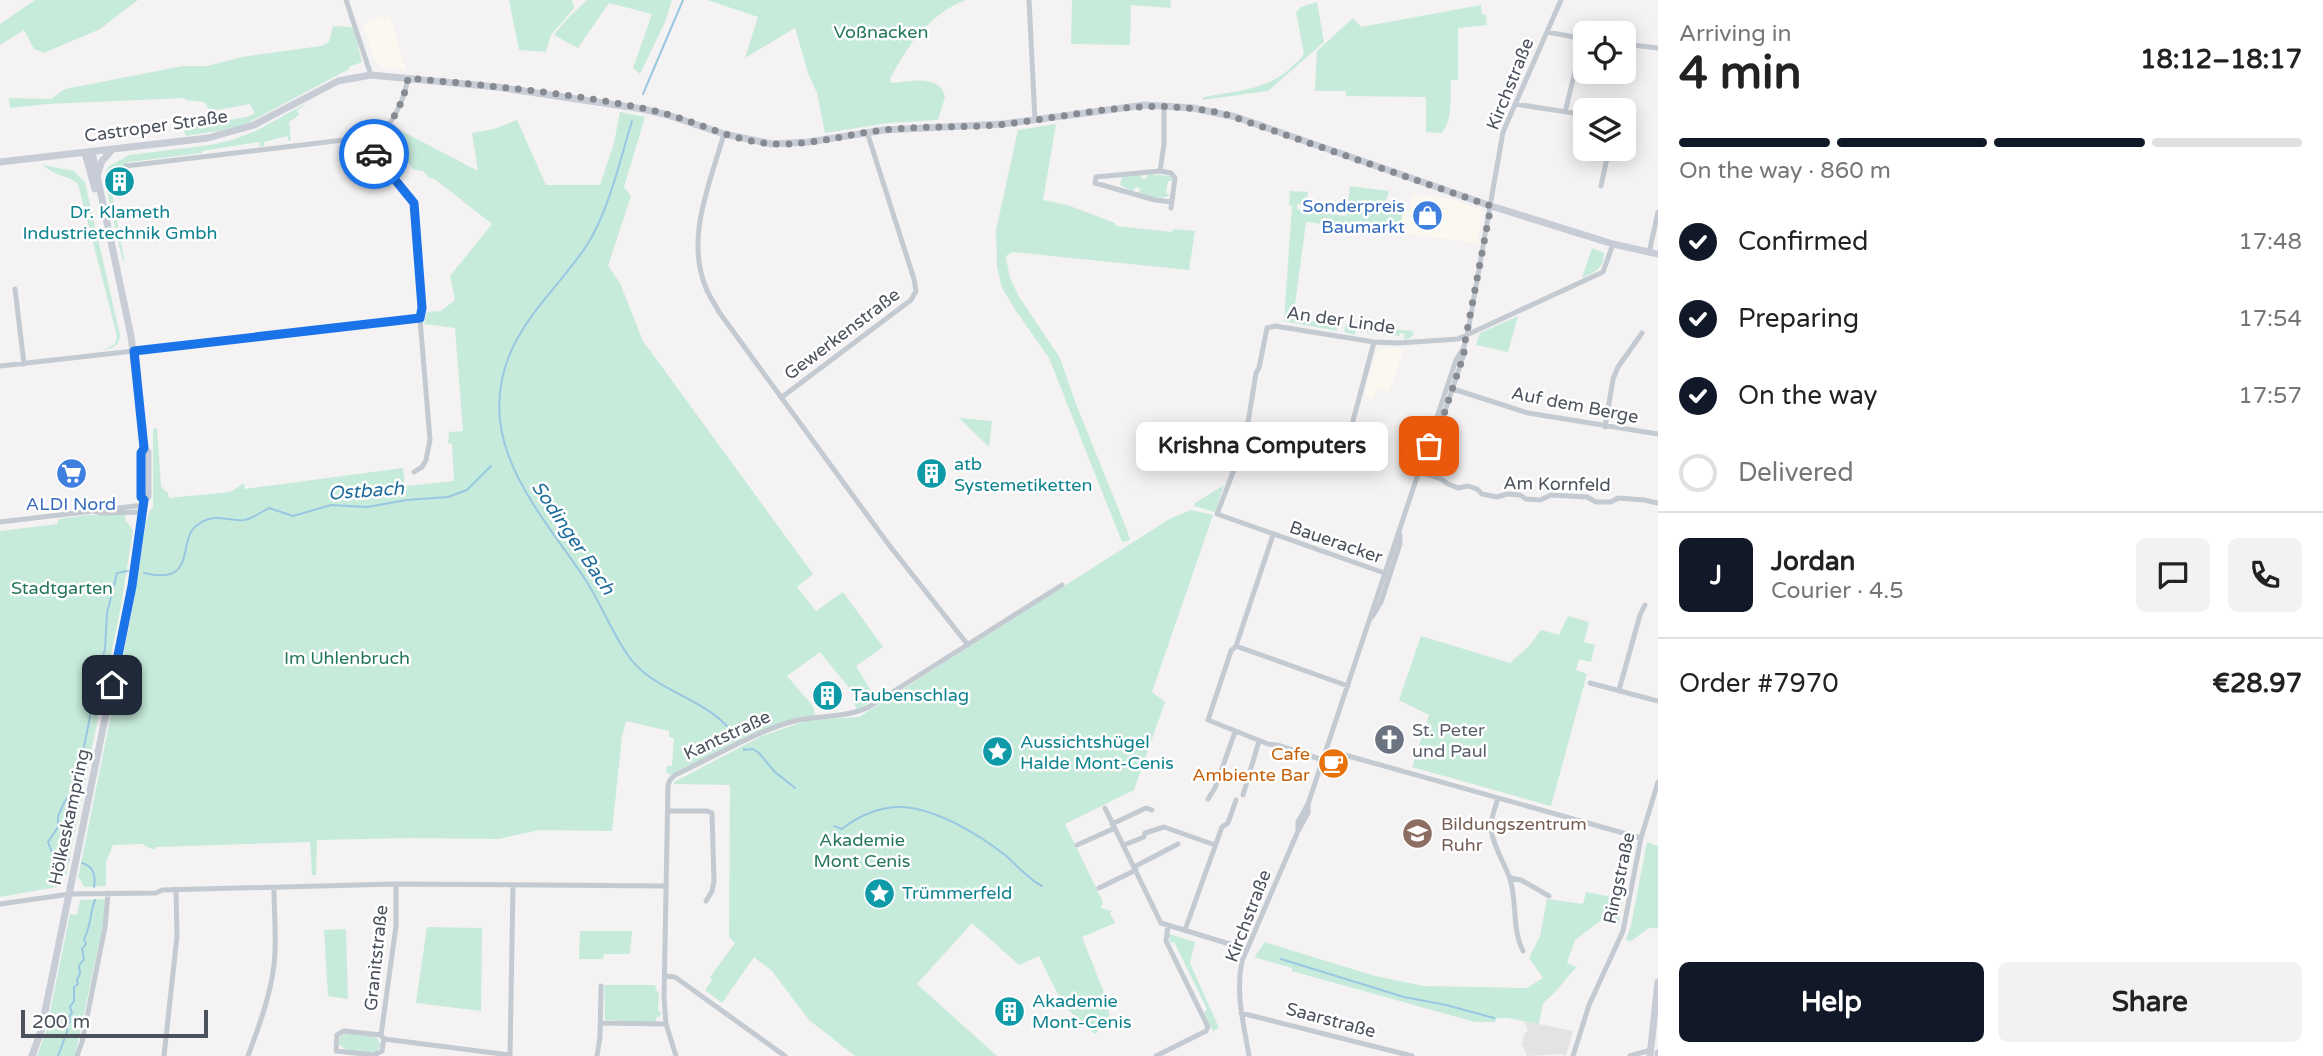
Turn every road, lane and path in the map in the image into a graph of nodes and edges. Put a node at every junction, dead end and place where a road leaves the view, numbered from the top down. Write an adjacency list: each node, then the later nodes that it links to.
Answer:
1 (346, 0): 8 (street)
2 (1029, 0): 15 (street)
3 (1562, 0): 4 (street, Kirchstraße)
4 (1547, 32): 5 (street); 11 (street, Kirchstraße)
5 (1573, 37)
6 (1636, 45): 7 (street)
7 (1658, 48)
8 (371, 75): 9 (main road, Castroper Straße); 19 (main road, Castroper Straße)
9 (408, 78): 17 (main road, Castroper Straße); 18 (street)
10 (1573, 79): 13 (street)
11 (1515, 104): 13 (street); 30 (street, Kirchstraße)
12 (1164, 105): 15 (main road, Castroper Straße); 24 (street); 30 (main road, Castroper Straße)
13 (1564, 112): 14 (street)
14 (1573, 113)
15 (1035, 120): 16 (main road, Castroper Straße)
16 (866, 132): 17 (main road, Castroper Straße); 43 (street, Gewerkenstraße)
17 (724, 134): 43 (street, Gewerkenstraße)
18 (368, 147): 23 (street); 35 (street)
19 (112, 150): 20 (main road, Castroper Straße); 26 (main road)
20 (88, 152): 22 (main road, Castroper Straße); 26 (main road, Hölkeskampring); 29 (main road, Hölkeskampring)
21 (1606, 161): 27 (street)
22 (0, 162)
23 (126, 166)
24 (1160, 171): 25 (street); 28 (street)
25 (1114, 175): 28 (street); 28 (street)
26 (96, 177): 29 (main road, Hölkeskampring)
27 (1601, 186)
28 (1114, 189)
29 (99, 195): 39 (main road, Hölkeskampring)
30 (1491, 206): 32 (main road, Castroper Straße); 37 (street, Kirchstraße)
31 (1658, 212): 33 (street)
32 (1613, 244): 33 (main road, Castroper Straße); 37 (street, An der Linde)
33 (1654, 253)
34 (15, 289): 40 (street)
35 (420, 318): 39 (street); 47 (street)
36 (1642, 333): 44 (street)
37 (1467, 336): 38 (street, An der Linde); 42 (street, Kirchstraße)
38 (1374, 342): 45 (street); 45 (street, An der Linde)
39 (134, 351): 40 (street); 50 (main road, Hölkeskampring)
40 (24, 364): 41 (street)
41 (0, 366)
42 (1450, 387): 44 (street, Auf dem Berge); 48 (street, Kirchstraße)
43 (782, 397): 57 (street, Gewerkenstraße)
44 (1605, 426): 46 (street, Auf dem Berge)
45 (1247, 431): 51 (street, An der Linde)
46 (1658, 434)
47 (414, 472)
48 (1420, 472): 49 (street, Am Kornfeld); 54 (street, Kirchstraße)
49 (1658, 503)
50 (143, 506): 52 (street); 90 (main road, Hölkeskampring)
51 (1217, 514): 53 (street, Baueracker)
52 (0, 522)
53 (1273, 535): 54 (street, Baueracker); 58 (street, Baueracker)
54 (1387, 574): 60 (street, Kirchstraße)
55 (1062, 585): 57 (street, Kantstraße)
56 (1645, 605): 61 (street)
57 (968, 645): 74 (street, Kantstraße)
58 (1236, 646): 60 (street); 63 (street, Baueracker)
59 (1590, 683): 61 (street)
60 (1348, 686): 65 (street, Kirchstraße)
61 (1619, 691): 62 (street)
62 (1658, 701)
63 (1235, 732): 64 (street); 70 (street)
64 (1259, 741): 66 (street); 68 (street)
65 (1326, 750): 66 (street, Kirchstraße); 69 (street)
66 (1323, 760): 96 (street, Kirchstraße)
67 (1658, 782): 76 (street, Ringstraße)
68 (1243, 795)
69 (1498, 798): 76 (street); 82 (street)
70 (1208, 799)
71 (1236, 800): 80 (street)
72 (1105, 808): 75 (street)
73 (1152, 810): 75 (street)
74 (668, 811): 85 (street, Kantstraße); 92 (street)
75 (1114, 826): 78 (street); 79 (street)
76 (1641, 838): 118 (street, Ringstraße)
77 (1178, 844): 81 (street)
78 (1077, 845)
79 (1124, 845): 80 (street); 81 (street)
80 (1215, 845): 95 (street)
81 (1135, 868): 87 (street); 94 (street)
82 (1510, 878): 91 (street); 97 (street)
83 (396, 884): 84 (street); 86 (street); 104 (street, Granitstraße)
84 (513, 885): 85 (street); 107 (street)
85 (666, 886): 98 (street, Kantstraße)
86 (274, 888): 88 (street); 111 (street)
87 (1099, 888)
88 (176, 889): 89 (street); 110 (street)
89 (108, 893): 90 (street); 109 (street)
90 (69, 894): 93 (street); 108 (main road, Hölkeskampring)
91 (1549, 896)
92 (705, 901)
93 (0, 904)
94 (1168, 925): 95 (street); 115 (street)
95 (1185, 930): 96 (street)
96 (1246, 949): 101 (street, Kirchstraße)
97 (1523, 951)
98 (665, 976): 103 (street, Kantstraße); 114 (street)
99 (1658, 982): 106 (main road)
100 (601, 986): 102 (street)
101 (1241, 1013): 116 (street, Kirchstraße); 117 (street, Saarstraße)
102 (601, 1023): 103 (street); 112 (street)
103 (666, 1024): 113 (street, Kantstraße)
104 (382, 1037): 105 (street, Granitstraße); 105 (street, Granitstraße); 107 (street)
105 (335, 1053)
106 (1652, 1053): 119 (street)
107 (510, 1055)
108 (32, 1056)
109 (77, 1056)
110 (163, 1056)
111 (248, 1056)
112 (597, 1056)
113 (676, 1056)
114 (785, 1056)
115 (1156, 1056)
116 (1250, 1056)
117 (1412, 1056)
118 (1573, 1056)
119 (1630, 1056)

